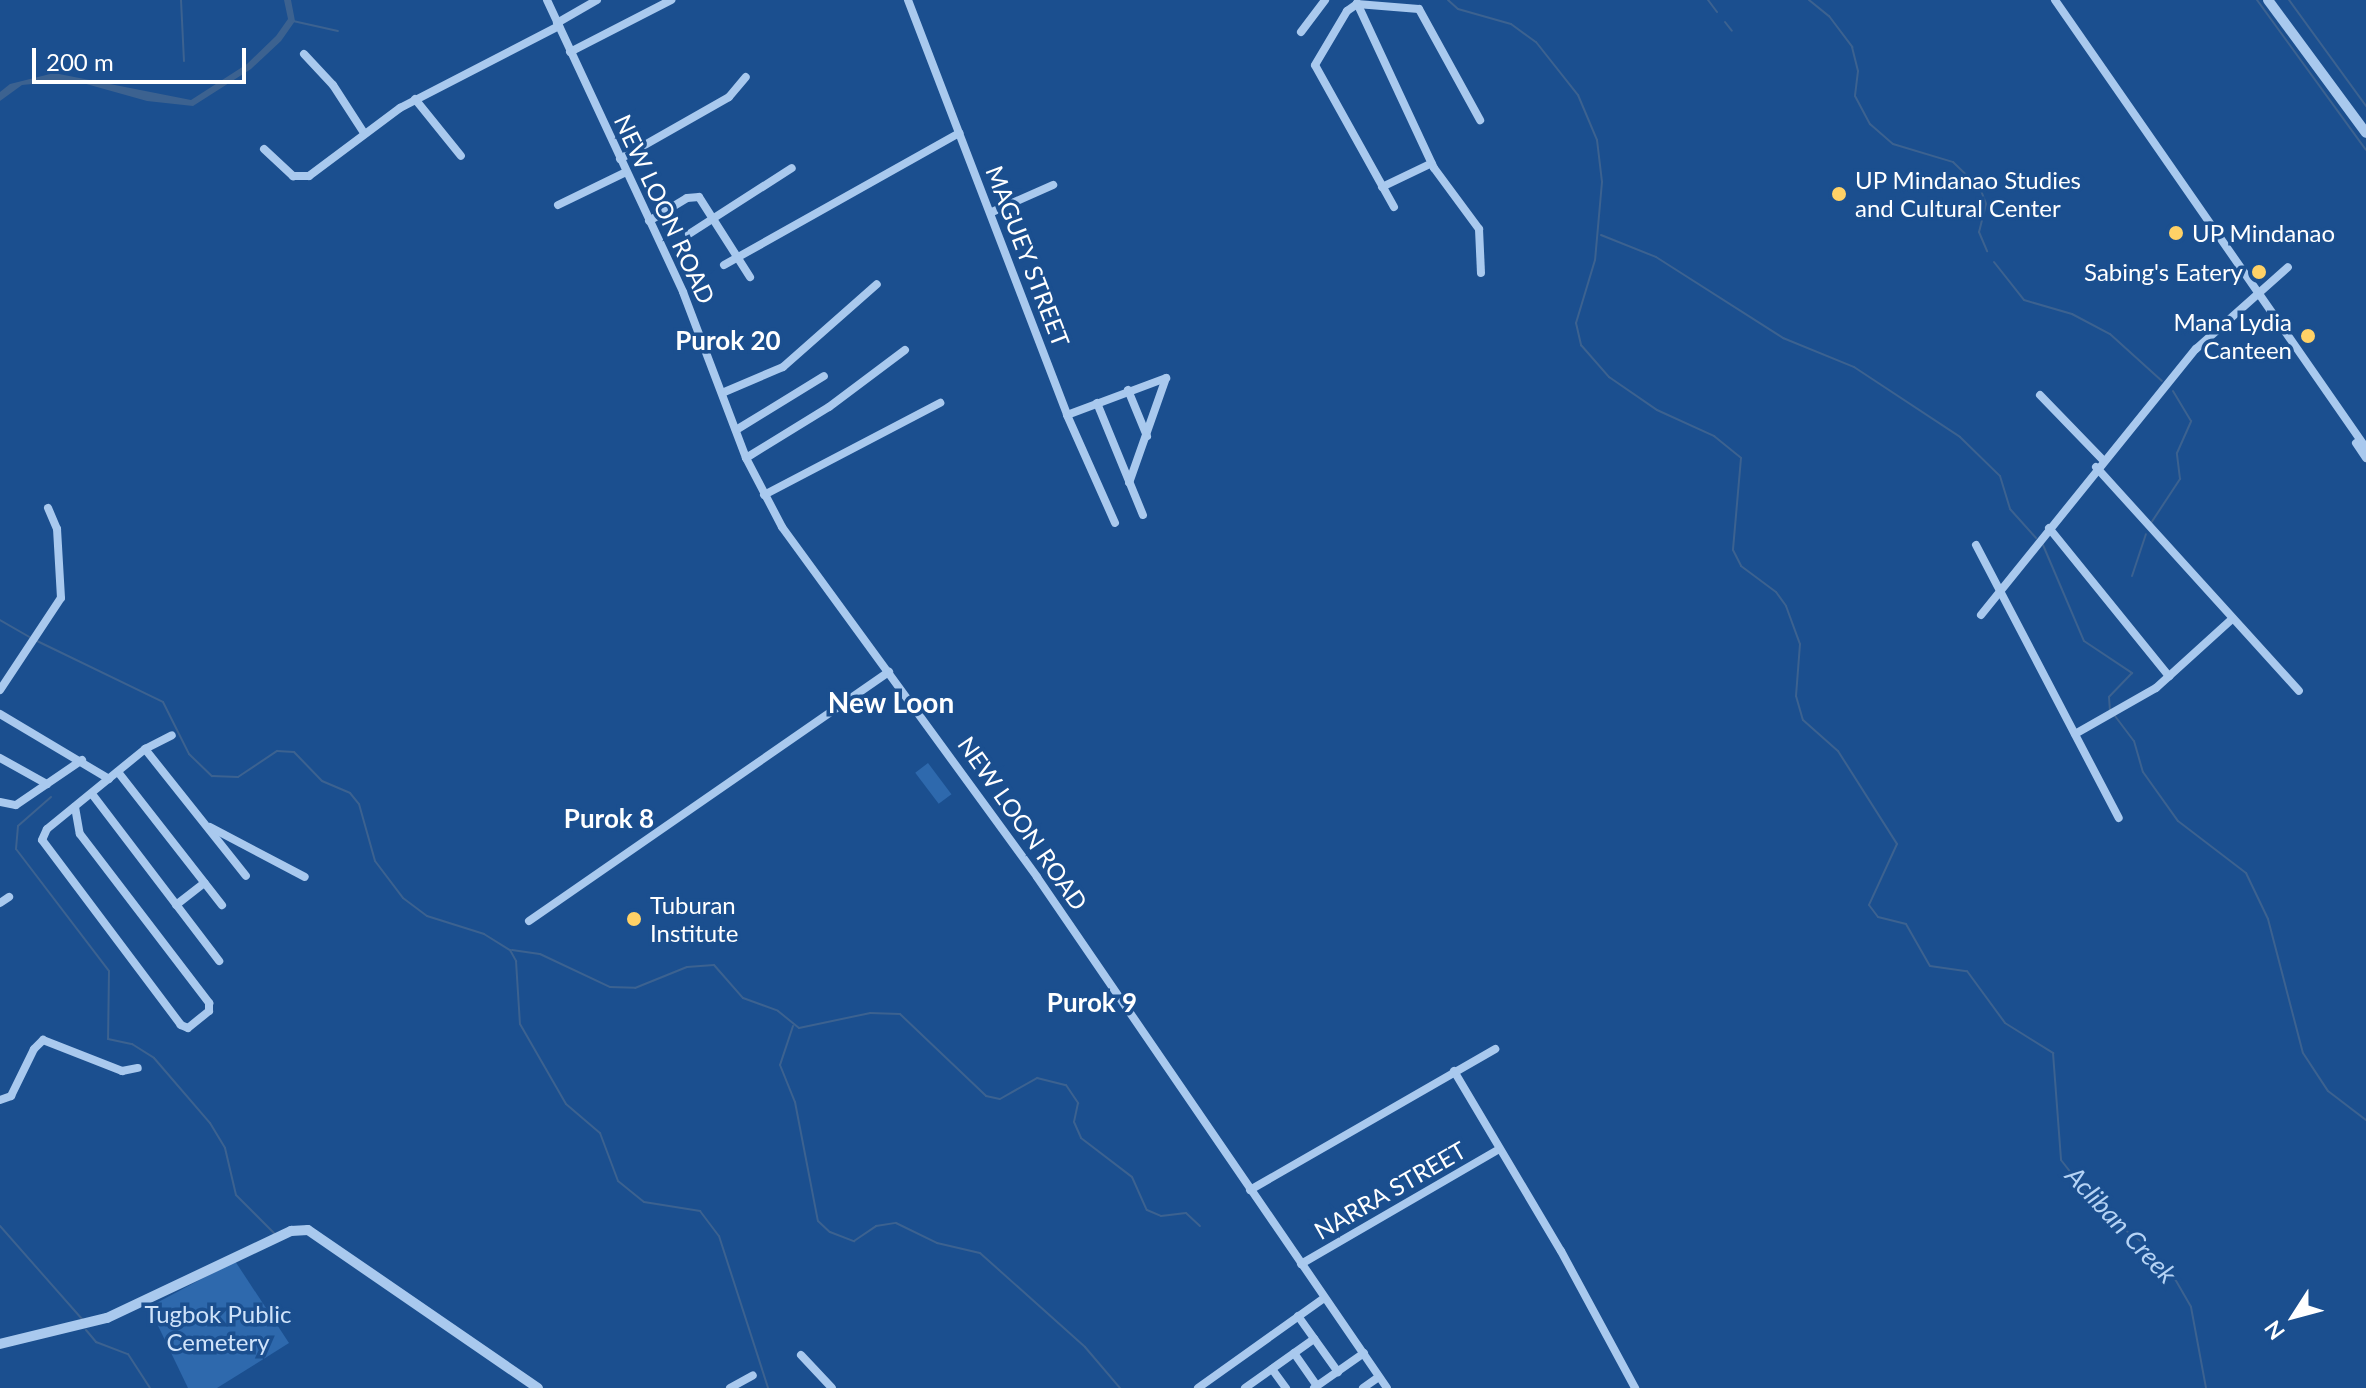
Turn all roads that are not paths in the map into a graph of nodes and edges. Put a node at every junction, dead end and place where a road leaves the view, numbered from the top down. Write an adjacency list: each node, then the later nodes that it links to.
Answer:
1 (547, 0): 10 (street, NEW LOON ROAD)
2 (597, 0): 10 (street)
3 (671, 0): 12 (street)
4 (908, 0): 19 (street, MAGUEY STREET)
5 (1325, 0): 11 (street)
6 (2055, 0): 41 (street)
7 (2268, 0): 20 (street)
8 (2276, 0): 17 (street)
9 (1356, 2): 16 (street); 24 (street); 28 (street)
10 (558, 25): 12 (street, NEW LOON ROAD); 15 (street)
11 (1301, 32)
12 (570, 52): 23 (street, NEW LOON ROAD)
13 (304, 54): 18 (street)
14 (746, 77): 23 (street)
15 (415, 99): 18 (street); 22 (street)
16 (1480, 120)
17 (2366, 124)
18 (364, 133): 21 (street)
19 (959, 133): 31 (street, MAGUEY STREET); 35 (street)
20 (2366, 133)
21 (264, 149)
22 (461, 156)
23 (620, 159): 26 (street, NEW LOON ROAD)
24 (1432, 163): 28 (street); 38 (street)
25 (792, 168): 32 (street)
26 (626, 172): 29 (street); 33 (street, NEW LOON ROAD)
27 (1053, 185): 31 (street)
28 (1382, 187): 30 (street)
29 (558, 205)
30 (1394, 207)
31 (992, 212): 49 (street, MAGUEY STREET)
32 (714, 219): 33 (street); 34 (street); 35 (street)
33 (649, 221): 45 (street, NEW LOON ROAD)
34 (689, 234)
35 (737, 257): 36 (street); 39 (street)
36 (724, 265)
37 (2288, 267): 41 (street)
38 (1481, 273)
39 (750, 277)
40 (877, 284): 45 (street)
41 (2255, 293): 51 (street); 56 (street)
42 (905, 350): 54 (street)
43 (824, 376): 50 (street)
44 (1128, 390): 48 (street); 52 (street); 52 (street)
45 (722, 393): 50 (street, NEW LOON ROAD)
46 (2040, 395): 56 (street)
47 (940, 403): 58 (street)
48 (1097, 403): 49 (street); 57 (street)
49 (1067, 415): 61 (street, MAGUEY STREET)
50 (736, 430): 54 (street, NEW LOON ROAD)
51 (2352, 432): 53 (street); 55 (street)
52 (1147, 436): 57 (street)
53 (2366, 448)
54 (746, 458): 58 (street, NEW LOON ROAD)
55 (2366, 458)
56 (2099, 463): 62 (street); 66 (street)
57 (1129, 483): 60 (street)
58 (764, 495): 67 (street, NEW LOON ROAD)
59 (48, 508): 69 (street)
60 (1143, 515)
61 (1115, 523)
62 (2049, 528): 64 (street); 68 (street)
63 (1976, 545): 64 (street)
64 (2000, 591): 65 (street); 72 (street)
65 (1981, 615)
66 (2232, 619): 68 (street); 70 (street)
67 (889, 672): 92 (street); 99 (street, NEW LOON ROAD)
68 (2169, 676): 72 (street)
69 (0, 690)
70 (2299, 691)
71 (0, 714): 76 (street)
72 (2075, 734): 83 (street)
73 (172, 735): 74 (street)
74 (145, 749): 77 (street); 84 (street)
75 (0, 758): 79 (street)
76 (82, 760): 78 (street); 79 (street)
77 (118, 772): 78 (street); 87 (street)
78 (109, 779): 80 (street)
79 (47, 784): 81 (street)
80 (92, 794): 82 (street); 90 (street)
81 (0, 802)
82 (75, 807): 82 (street)
83 (2119, 818)
84 (208, 826): 85 (street); 86 (street)
85 (246, 876)
86 (305, 877)
87 (204, 883): 90 (street); 91 (street)
88 (9, 897): 89 (street)
89 (0, 903)
90 (176, 905): 93 (street)
91 (222, 905)
92 (529, 921)
93 (219, 961)
94 (1495, 1049): 96 (street)
95 (138, 1068): 97 (street)
96 (1454, 1071): 98 (street); 99 (street)
97 (0, 1100)
98 (1499, 1149): 100 (street, NARRA STREET); 121 (street)
99 (1250, 1190): 100 (street, NEW LOON ROAD)
100 (1301, 1264): 101 (street, NEW LOON ROAD)
101 (1324, 1298): 102 (street); 106 (street, NEW LOON ROAD)
102 (1298, 1316): 103 (street); 117 (street)
103 (1314, 1339): 105 (street); 109 (street)
104 (0, 1344): 114 (street)
105 (1294, 1353): 108 (street); 113 (street)
106 (1364, 1353): 109 (street); 111 (street, NEW LOON ROAD)
107 (801, 1355): 116 (street)
108 (1272, 1369): 112 (street); 118 (street)
109 (1338, 1372): 113 (street)
110 (753, 1375): 115 (street)
111 (1379, 1377): 119 (street); 120 (street, NEW LOON ROAD)
112 (1250, 1387)
113 (1316, 1387)
114 (538, 1388)
115 (730, 1388)
116 (832, 1388)
117 (1198, 1388)
118 (1286, 1388)
119 (1363, 1388)
120 (1387, 1388)
121 (1635, 1388)

